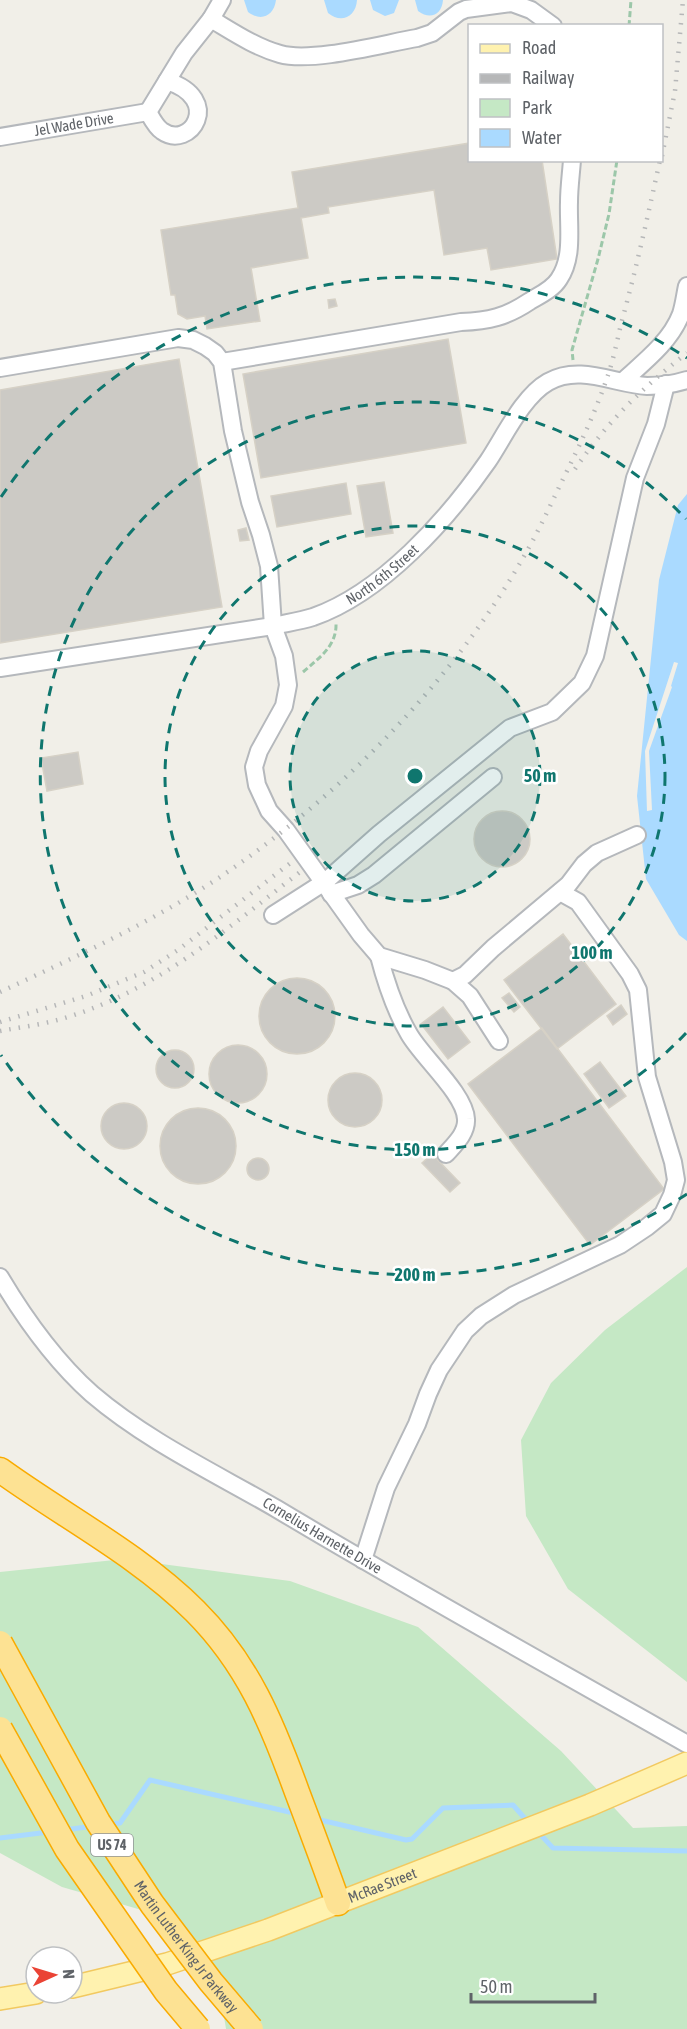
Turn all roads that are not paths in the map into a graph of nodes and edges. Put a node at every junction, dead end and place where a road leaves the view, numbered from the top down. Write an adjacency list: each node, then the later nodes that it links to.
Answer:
1 (222, 0): 2 (street)
2 (211, 19): 3 (street); 4 (street)
3 (550, 24)
4 (167, 81): 5 (street); 5 (street)
5 (148, 112): 6 (street, Jel Wade Drive)
6 (0, 137)
7 (572, 162): 9 (street)
8 (687, 286): 11 (street)
9 (222, 362): 10 (street); 14 (street)
10 (0, 368)
11 (615, 379): 13 (street, North 6th Street); 14 (street, North 6th Street)
12 (687, 380): 13 (street, North 6th Street)
13 (666, 384): 18 (street)
14 (273, 626): 15 (street, North 6th Street); 18 (street)
15 (0, 668)
16 (493, 777): 18 (street)
17 (637, 835): 19 (street)
18 (327, 888): 20 (street); 21 (street)
19 (560, 892): 22 (street); 27 (street)
20 (273, 915)
21 (379, 956): 22 (street); 24 (street)
22 (453, 981): 23 (street)
23 (499, 1041)
24 (446, 1154)
25 (0, 1277): 27 (street, Cornelius Harnette Drive)
26 (0, 1470): 32 (highway)
27 (363, 1560): 30 (street, Cornelius Harnette Drive)
28 (0, 1643): 37 (highway, Martin Luther King Jr Parkway / US 74, bridge)
29 (0, 1728): 36 (highway, US 74, bridge)
30 (687, 1744)
31 (687, 1763): 32 (main road, McRae Street)
32 (339, 1902): 33 (main road, McRae Street, bridge)
33 (84, 1984)
34 (24, 1995): 35 (main road)
35 (0, 1999)
36 (198, 2029)
37 (251, 2029)

